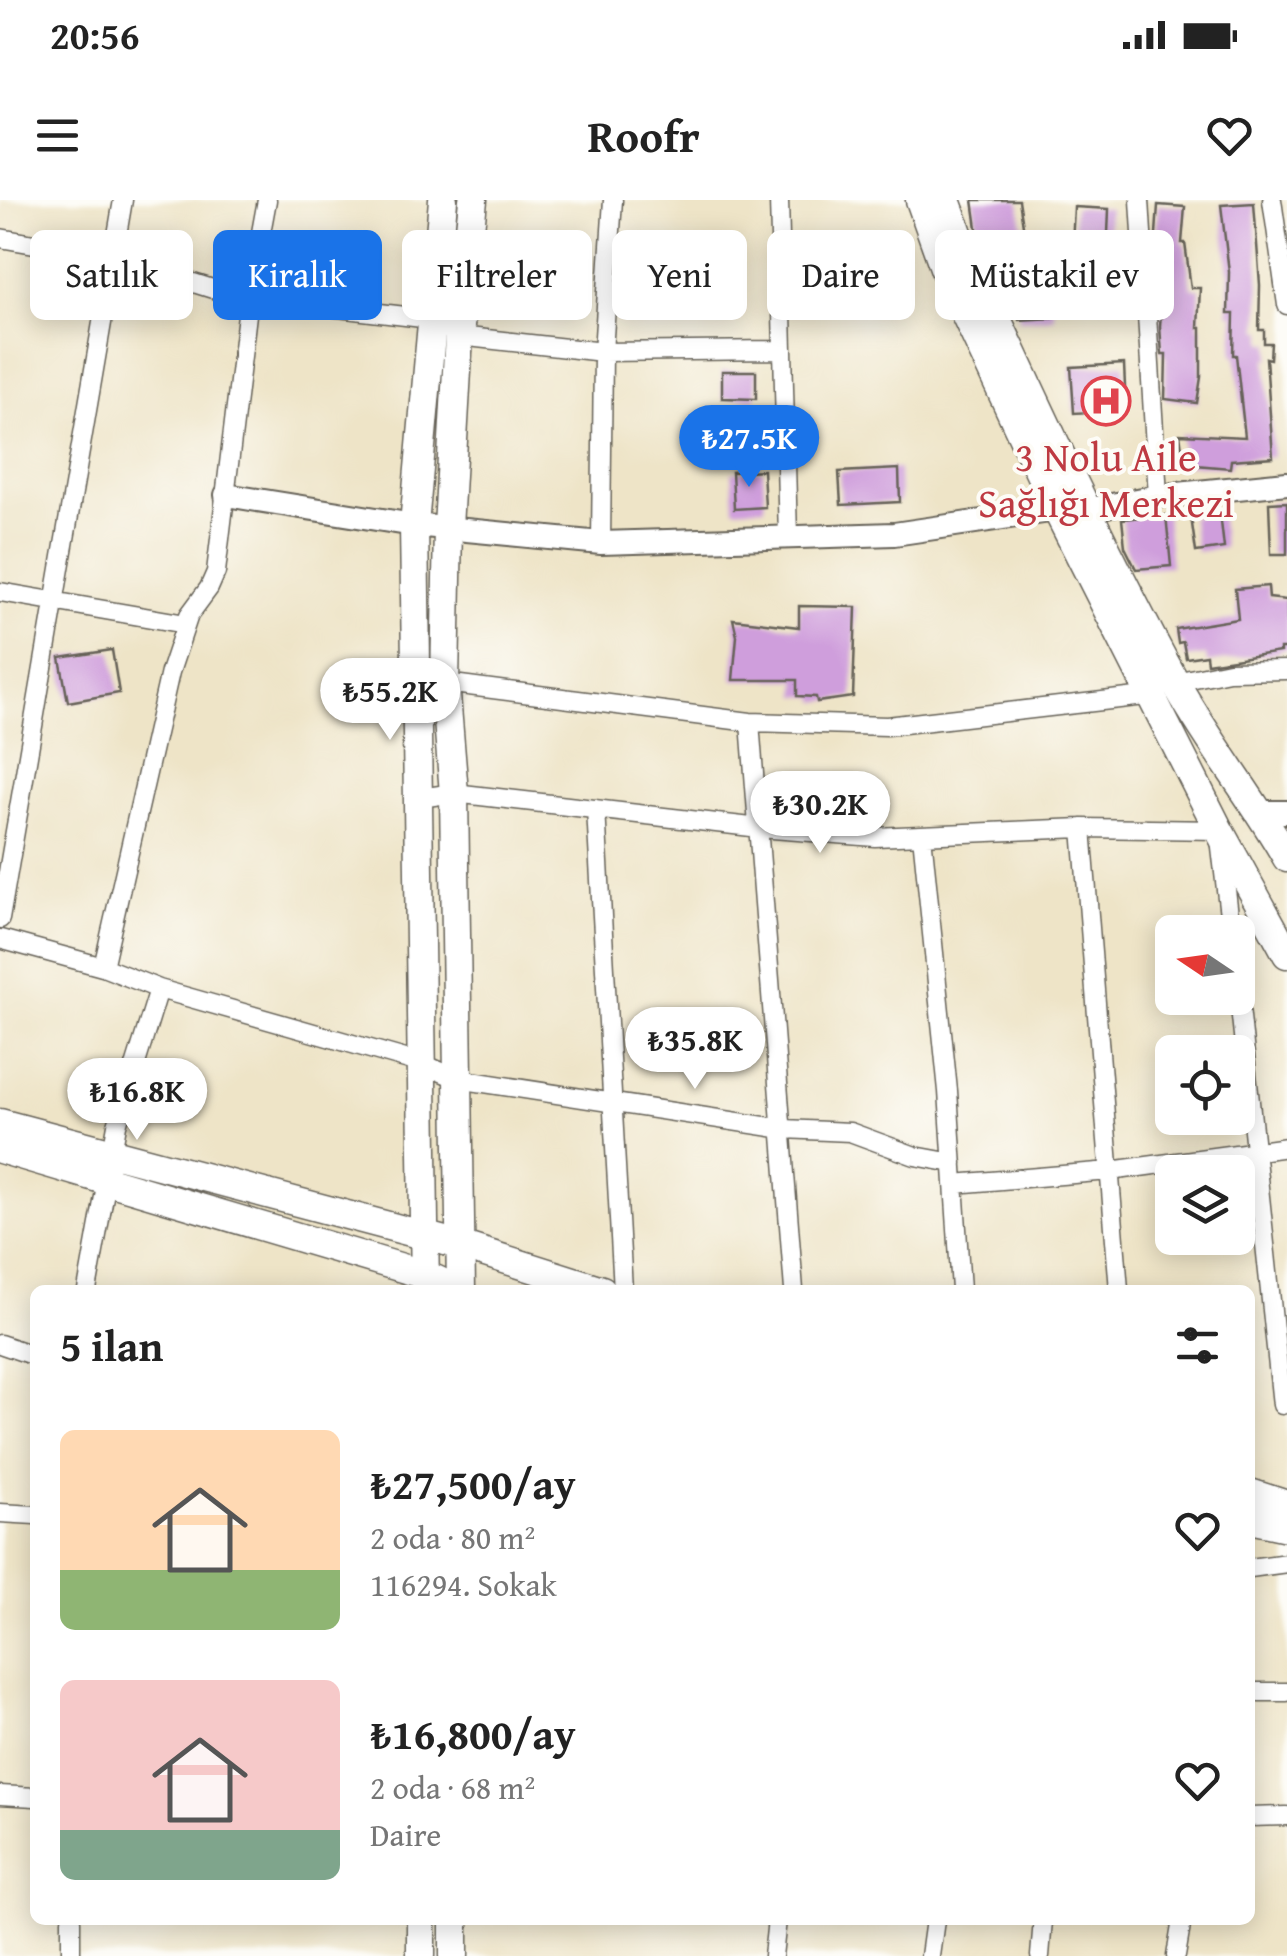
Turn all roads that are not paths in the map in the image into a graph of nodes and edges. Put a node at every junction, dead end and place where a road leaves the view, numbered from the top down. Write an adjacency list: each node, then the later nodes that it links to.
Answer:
1 (124, 200): 11 (street)
2 (267, 200): 12 (street)
3 (443, 200): 13 (main road)
4 (472, 200): 21 (main road)
5 (612, 200): 23 (street)
6 (778, 200): 22 (street)
7 (920, 200): 27 (main road)
8 (946, 200): 28 (main road)
9 (1140, 200): 26 (street)
10 (1272, 200): 16 (street)
11 (119, 230)
12 (261, 230)
13 (440, 230)
14 (0, 238): 15 (street)
15 (30, 243)
16 (1287, 305)
17 (104, 320): 34 (street)
18 (246, 320): 25 (street)
19 (432, 320): 29 (main road)
20 (434, 320): 21 (street)
21 (459, 336): 23 (street); 30 (main road)
22 (781, 350): 23 (street); 31 (street)
23 (603, 352): 32 (street)
24 (1287, 483): 26 (street)
25 (226, 495): 29 (street); 35 (street)
26 (1158, 496): 28 (street)
27 (1057, 510): 28 (street); 31 (street); 38 (main road)
28 (1086, 510): 38 (main road)
29 (414, 526): 30 (street); 41 (main road)
30 (448, 527): 32 (street); 37 (main road)
31 (788, 538): 32 (street)
32 (601, 543)
33 (0, 592): 34 (street)
34 (56, 601): 35 (street); 50 (street)
35 (186, 624): 53 (street)
36 (1287, 670): 38 (street)
37 (445, 682): 39 (street); 40 (main road)
38 (1164, 689): 39 (street); 43 (main road); 46 (main road)
39 (750, 722): 44 (street)
40 (454, 793): 41 (street); 42 (street); 57 (main road)
41 (420, 798): 56 (main road)
42 (596, 809): 44 (street); 58 (street)
43 (1274, 812): 48 (main road)
44 (760, 828): 47 (street); 60 (street)
45 (1082, 828): 46 (street); 47 (street); 66 (street)
46 (1219, 830): 49 (street); 52 (main road)
47 (922, 836): 64 (street)
48 (1287, 858)
49 (1229, 915)
50 (0, 919)
51 (0, 939): 53 (street)
52 (1287, 954)
53 (103, 967): 54 (street)
54 (160, 989): 56 (street); 65 (street)
55 (1241, 1015): 63 (street)
56 (424, 1064): 57 (street); 68 (main road)
57 (458, 1079): 58 (street); 69 (main road)
58 (614, 1104): 60 (street); 74 (street)
59 (0, 1122): 65 (main road)
60 (784, 1129): 64 (street); 75 (street)
61 (1287, 1147): 63 (street)
62 (0, 1149): 65 (main road)
63 (1256, 1149): 66 (street); 78 (street)
64 (953, 1163): 67 (street)
65 (108, 1166): 68 (main road); 70 (main road); 71 (street)
66 (1110, 1171): 67 (street); 77 (street)
67 (954, 1184): 76 (street)
68 (426, 1239): 69 (main road); 70 (main road)
69 (460, 1246): 72 (main road); 73 (main road)
70 (426, 1282)
71 (88, 1285)
72 (458, 1285)
73 (586, 1285)
74 (623, 1285)
75 (794, 1285)
76 (961, 1285)
77 (1119, 1285)
78 (1279, 1296): 81 (street)
79 (0, 1344): 80 (street)
80 (30, 1354)
81 (1282, 1405)
82 (1255, 1495): 83 (main road)
83 (1287, 1505)
84 (0, 1513): 85 (street)
85 (30, 1515)
86 (1255, 1520): 87 (main road)
87 (1287, 1528)
88 (1287, 1563): 89 (street)
89 (1255, 1567)
90 (1255, 1692): 91 (street)
91 (1287, 1692)
92 (0, 1795): 93 (street)
93 (30, 1797)
94 (1287, 1816): 95 (street)
95 (1255, 1817)
96 (72, 1925): 103 (street)
97 (421, 1925): 104 (main road)
98 (454, 1925): 105 (main road)
99 (776, 1925): 106 (street)
100 (933, 1925): 107 (street)
101 (1043, 1925): 108 (street)
102 (1181, 1925): 109 (street)
103 (72, 1956)
104 (421, 1956)
105 (454, 1956)
106 (773, 1956)
107 (930, 1956)
108 (1040, 1956)
109 (1176, 1956)

